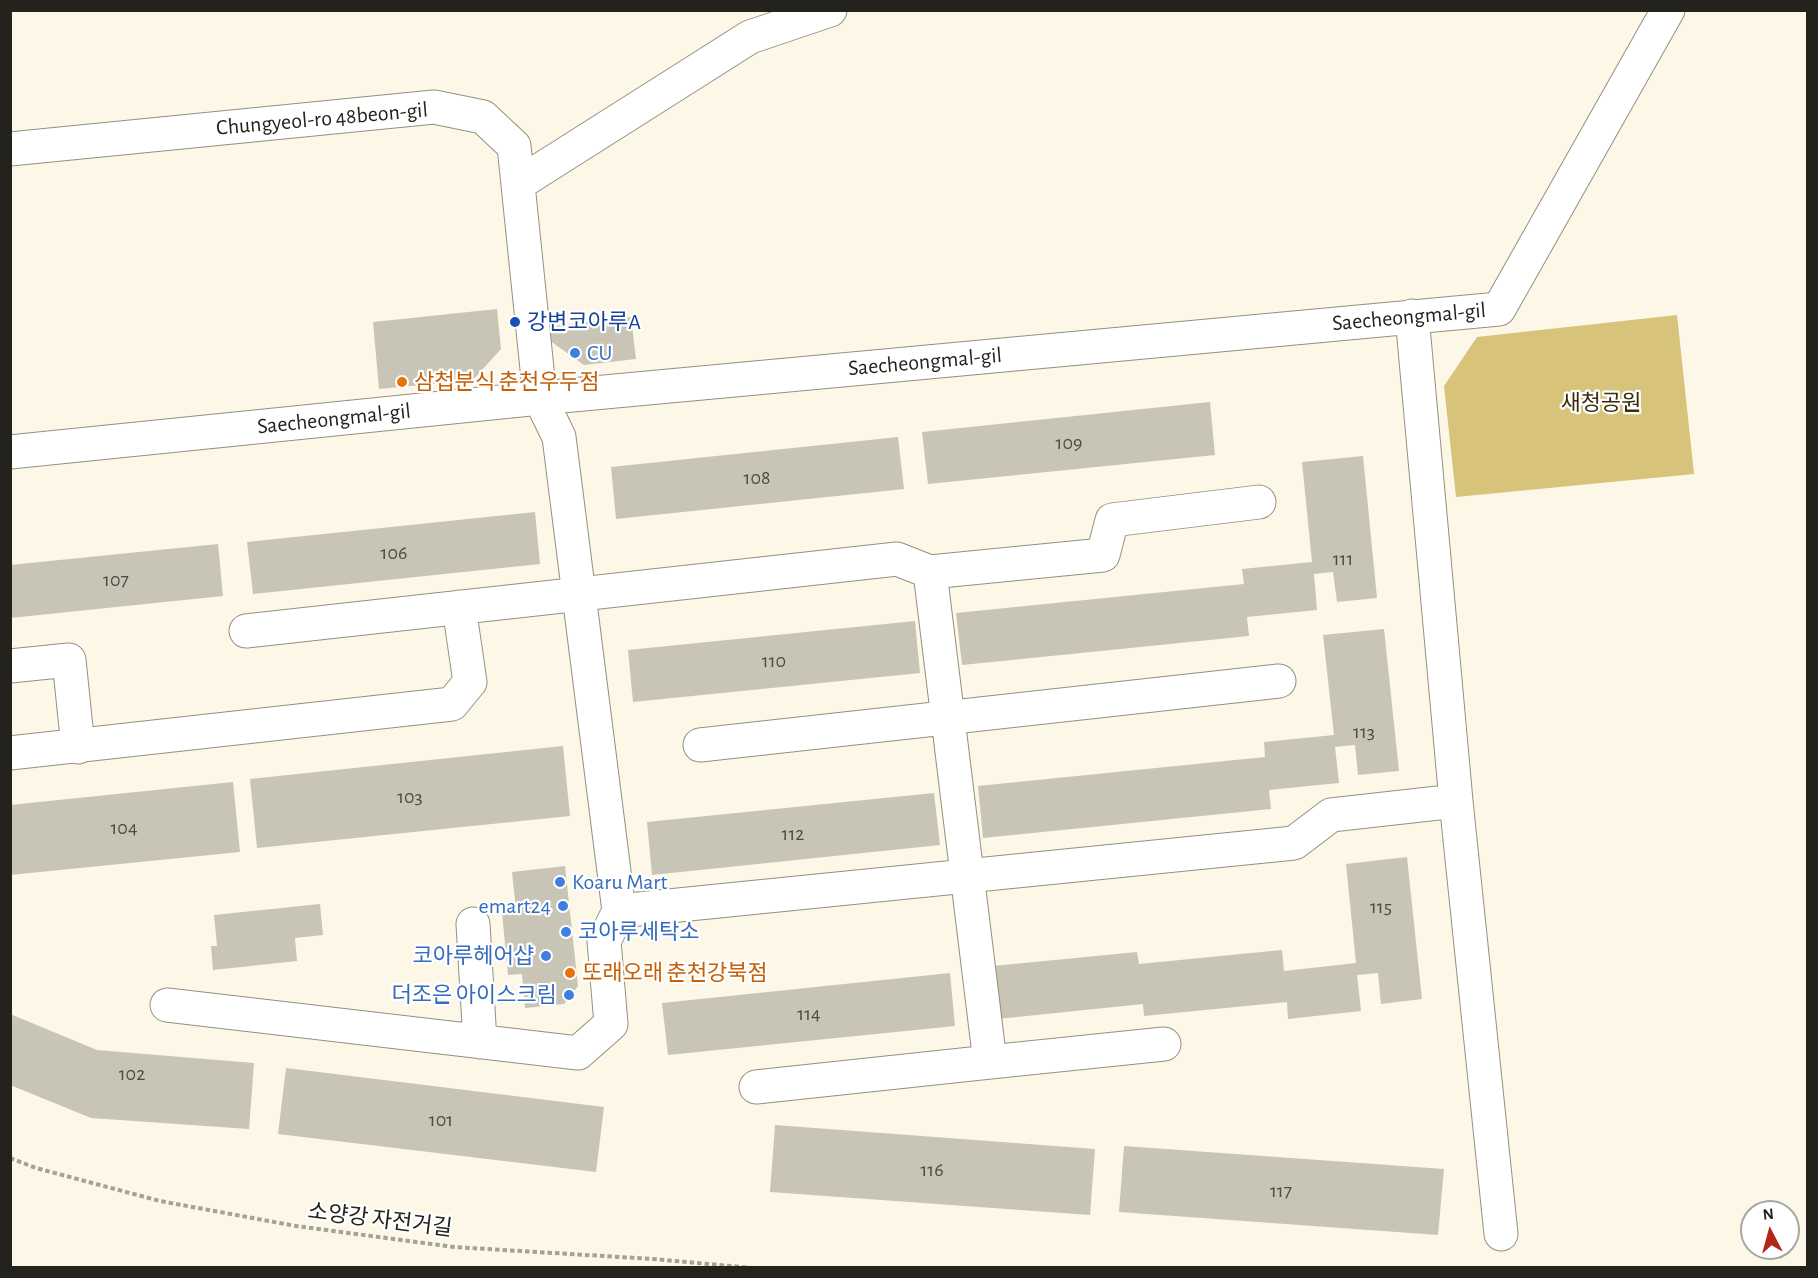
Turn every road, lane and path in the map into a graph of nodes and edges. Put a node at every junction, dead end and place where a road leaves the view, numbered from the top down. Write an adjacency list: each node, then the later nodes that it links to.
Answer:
1 (830, 10): 4 (street)
2 (1668, 10): 5 (street, Saecheongmal-gil)
3 (10, 149): 4 (street, Chungyeol-ro 48beon-gil)
4 (518, 184): 6 (street, Chungyeol-ro 48beon-gil)
5 (1412, 316): 6 (street, Saecheongmal-gil); 19 (street)
6 (540, 398): 7 (street, Saecheongmal-gil); 10 (street)
7 (10, 452)
8 (1258, 502): 9 (street)
9 (930, 572): 10 (street); 15 (street)
10 (578, 594): 11 (street); 21 (street)
11 (459, 607): 12 (street); 17 (street)
12 (246, 631)
13 (10, 666): 17 (street)
14 (1279, 681): 15 (street)
15 (947, 717): 16 (street); 20 (street)
16 (700, 744)
17 (78, 747): 18 (street)
18 (10, 753)
19 (1456, 801): 20 (street); 29 (street)
20 (967, 876): 21 (street); 26 (street)
21 (619, 912): 24 (street)
22 (473, 924): 24 (street)
23 (166, 1005): 24 (street)
24 (480, 1041)
25 (1164, 1044): 26 (street)
26 (990, 1062): 27 (street)
27 (756, 1087)
28 (10, 1158): 30 (path, 소양강 자전거길)
29 (1501, 1234)
30 (753, 1268)

